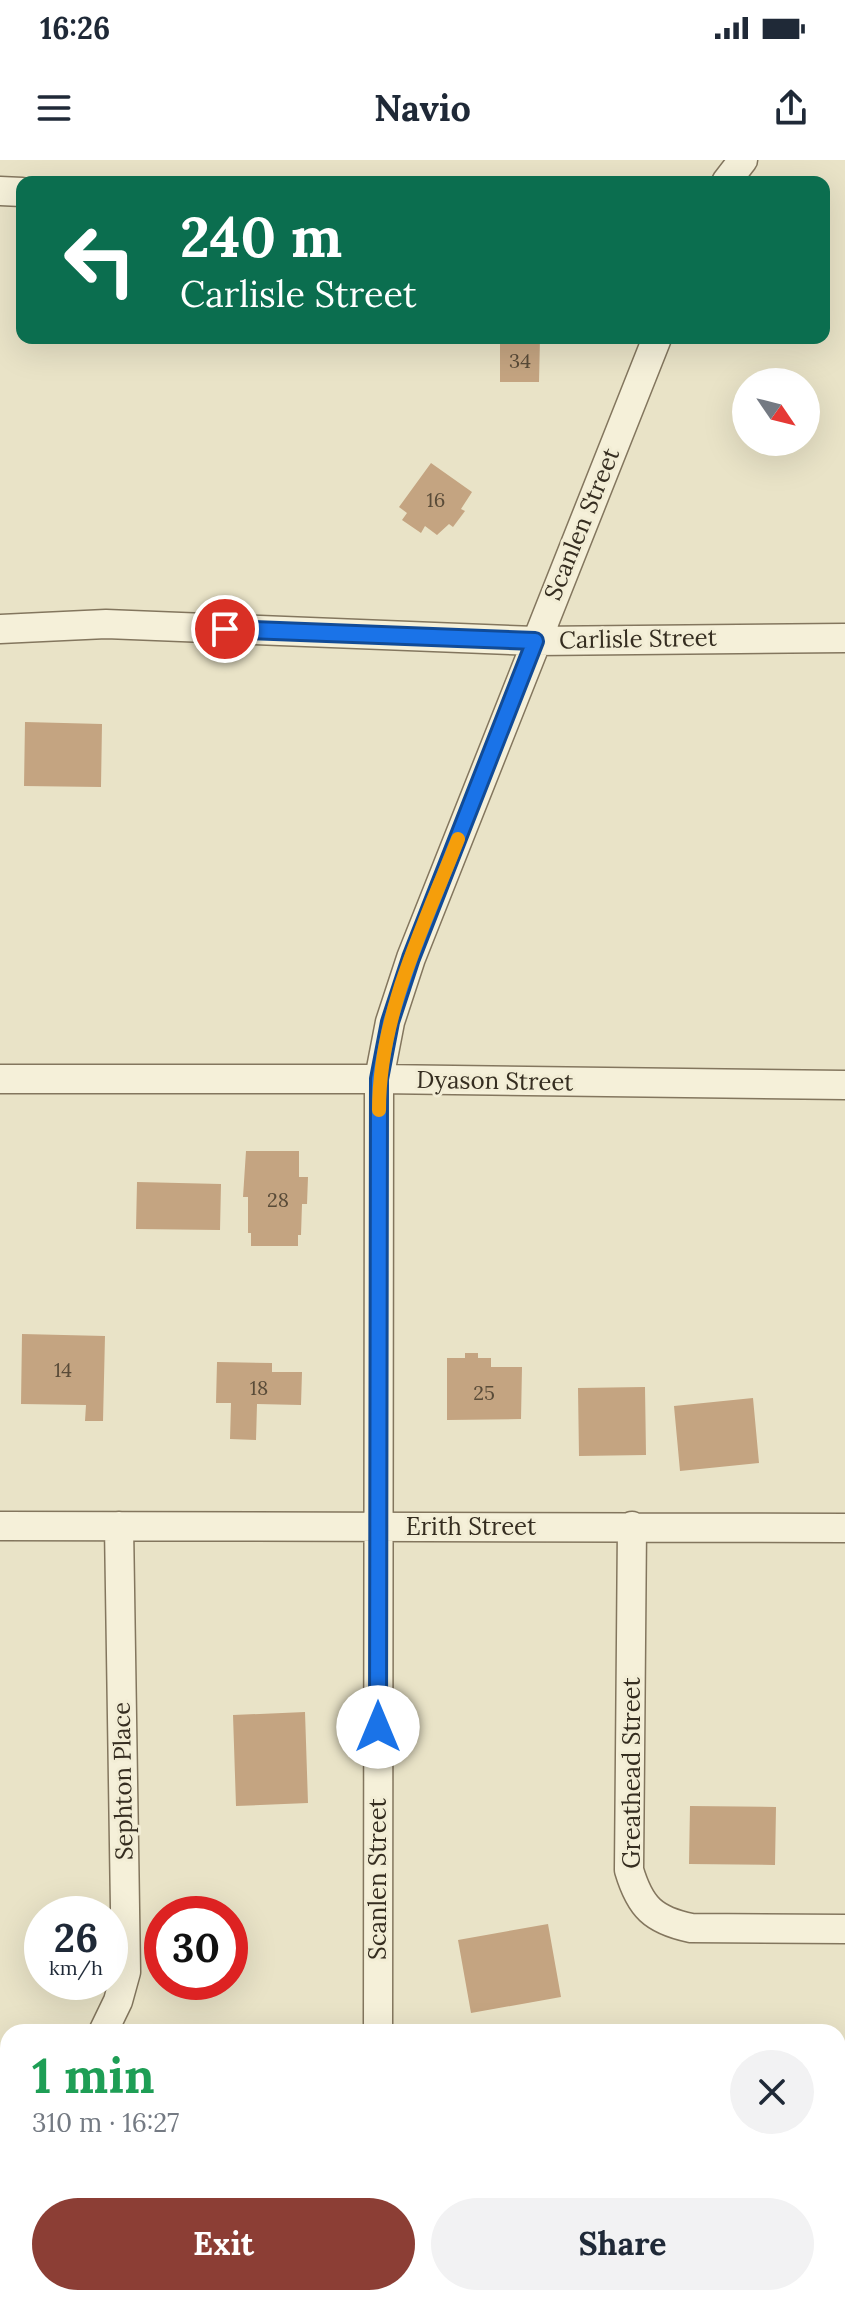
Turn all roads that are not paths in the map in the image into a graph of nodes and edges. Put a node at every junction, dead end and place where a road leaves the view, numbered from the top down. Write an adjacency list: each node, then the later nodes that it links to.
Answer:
1 (743, 160): 2 (street)
2 (731, 176)
3 (655, 344): 6 (street, Scanlen Street)
4 (0, 629): 6 (street, Carlisle Street)
5 (845, 638): 6 (street, Carlisle Street)
6 (535, 641): 8 (street, Scanlen Street)
7 (0, 1079): 8 (street, Dyason Street)
8 (379, 1079): 9 (street, Dyason Street); 13 (street, Scanlen Street)
9 (845, 1085)
10 (0, 1526): 11 (street, Erith Street)
11 (119, 1526): 13 (street, Erith Street); 16 (street, Sephton Place)
12 (632, 1526): 13 (street, Erith Street); 14 (street, Erith Street); 15 (street, Greathead Street)
13 (378, 1527): 17 (street, Scanlen Street)
14 (845, 1528)
15 (845, 1929)
16 (107, 2024)
17 (378, 2024)

